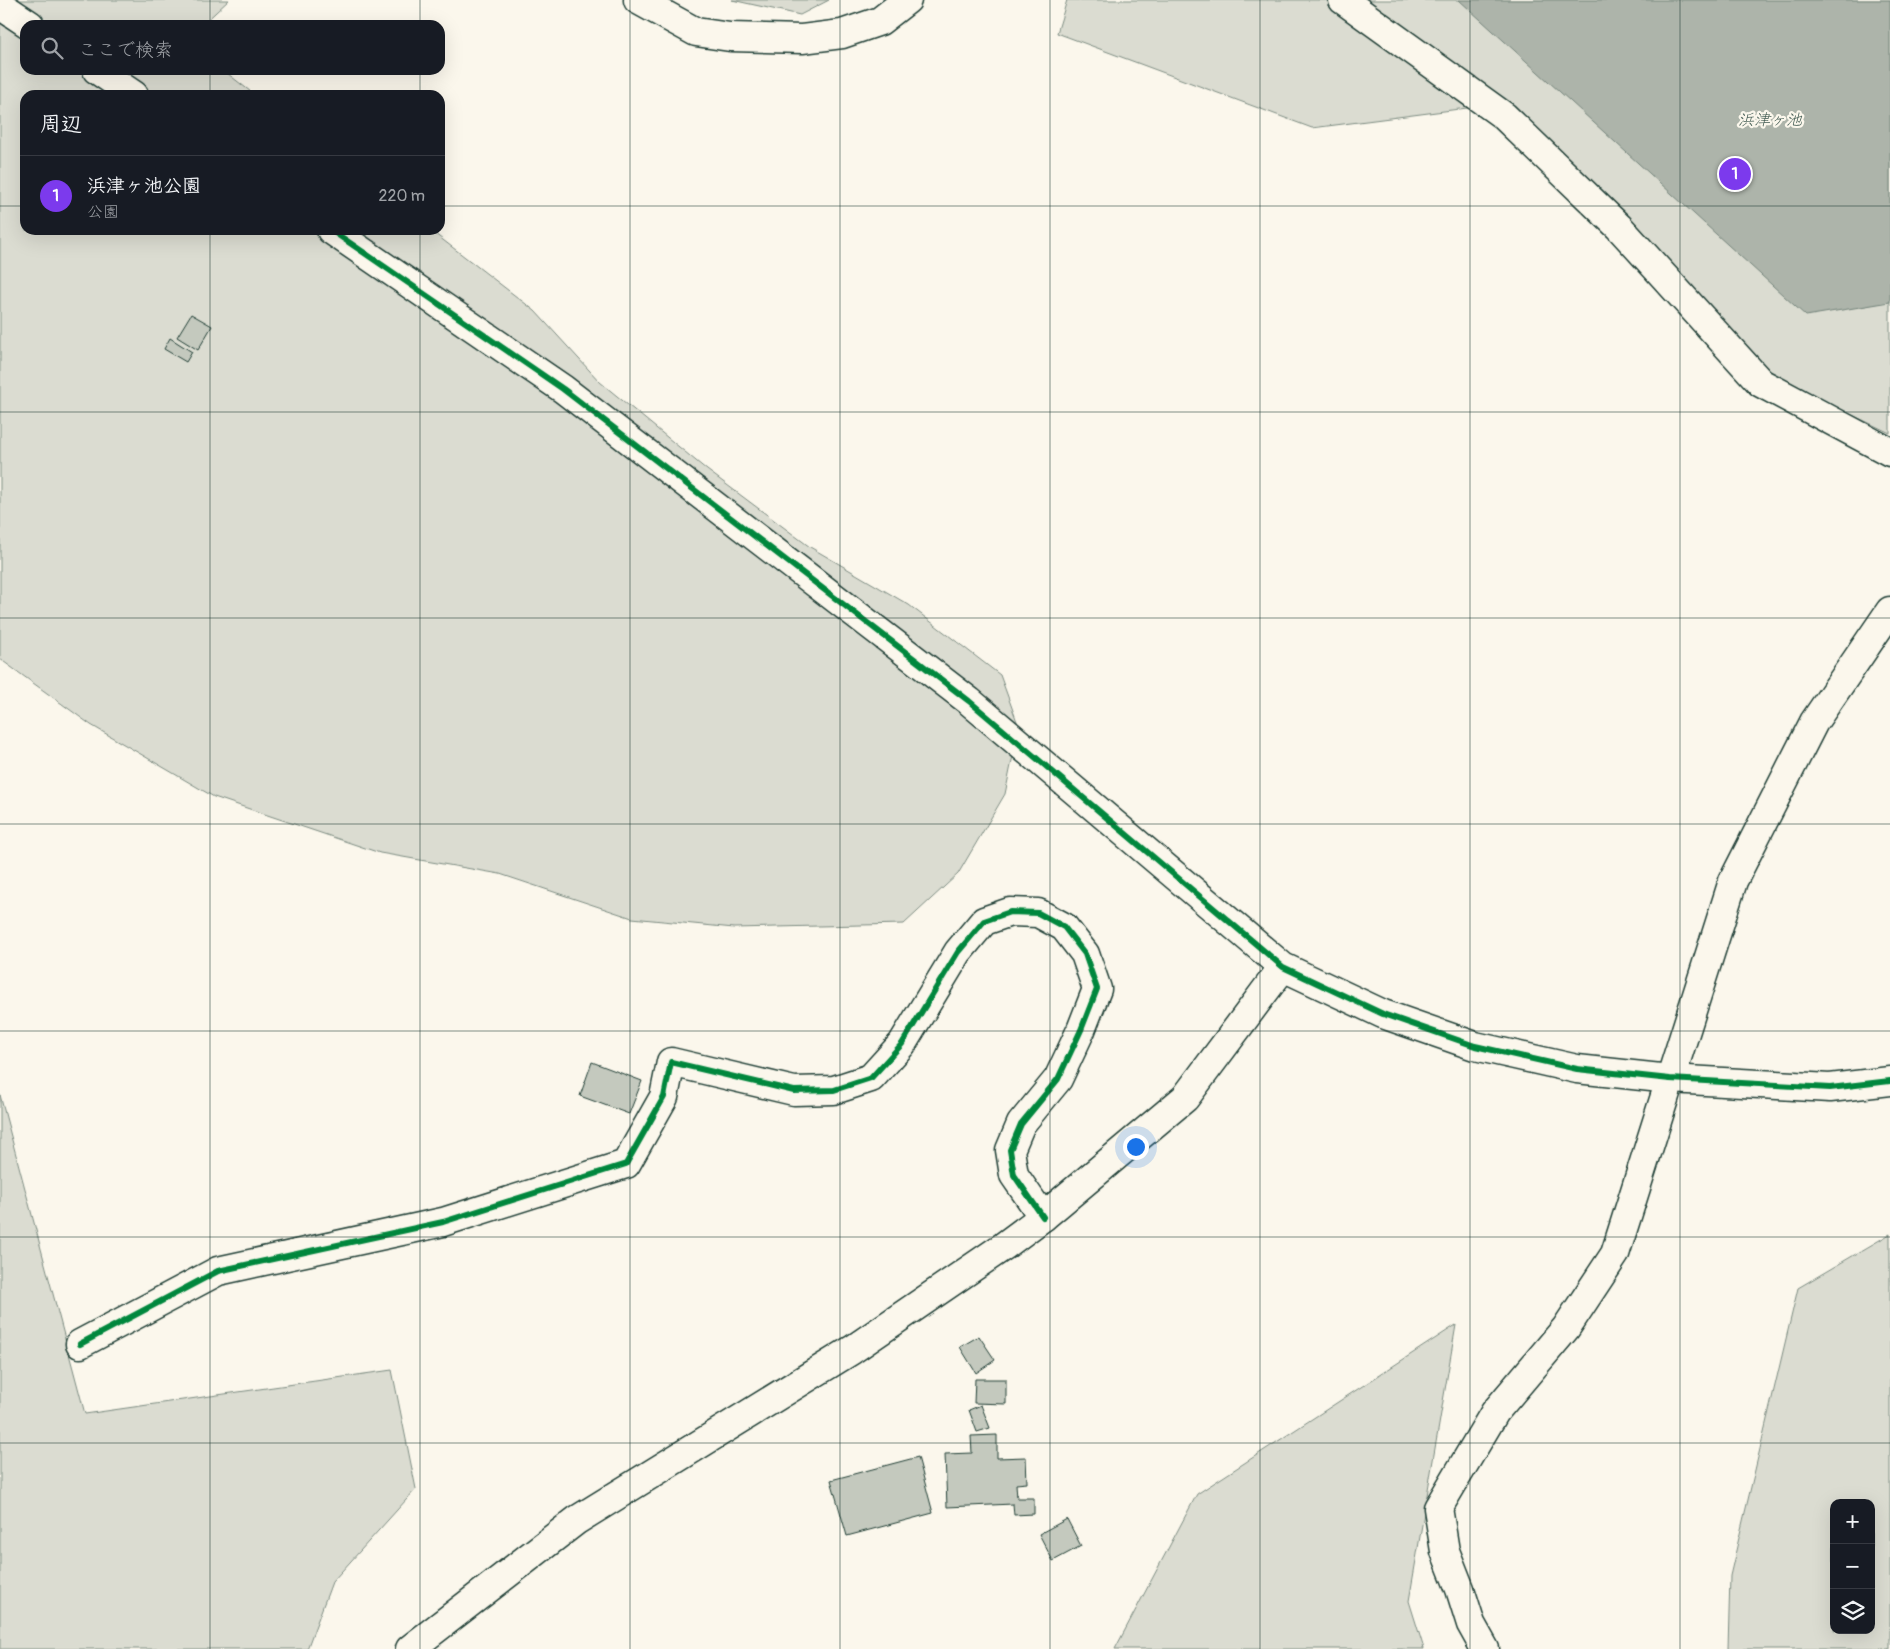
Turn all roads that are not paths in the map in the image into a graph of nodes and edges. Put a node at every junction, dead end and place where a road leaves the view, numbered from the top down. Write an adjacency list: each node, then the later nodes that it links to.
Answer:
1 (638, 0): 2 (street)
2 (907, 0)
3 (1343, 0): 9 (street)
4 (0, 5): 5 (street)
5 (22, 20)
6 (104, 75): 7 (street)
7 (127, 90)
8 (338, 235): 11 (street)
9 (1890, 452)
10 (1890, 611): 12 (street)
11 (1283, 967): 12 (street); 14 (street)
12 (1670, 1079): 13 (street); 17 (street)
13 (1890, 1082)
14 (1043, 1217): 15 (street); 16 (street)
15 (80, 1344)
16 (410, 1649)
17 (1485, 1649)

